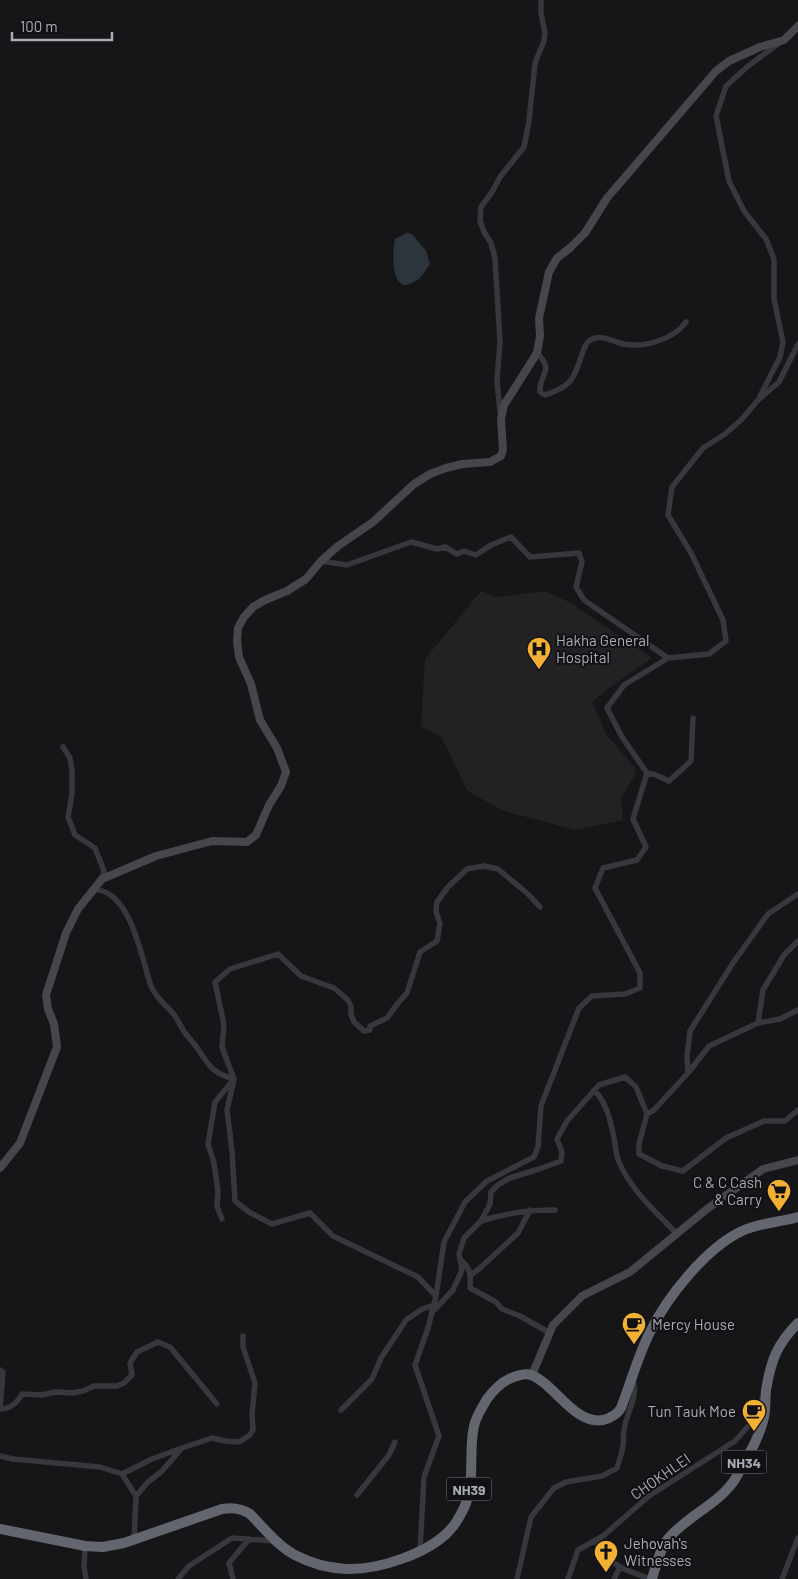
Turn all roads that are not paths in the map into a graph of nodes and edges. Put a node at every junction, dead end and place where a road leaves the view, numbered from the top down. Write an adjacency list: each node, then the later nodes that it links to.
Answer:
1 (542, 0): 8 (street)
2 (798, 26): 3 (street)
3 (784, 40): 6 (street); 7 (street)
4 (686, 322): 6 (street)
5 (798, 344): 7 (street)
6 (537, 353): 8 (street)
7 (758, 400): 10 (street)
8 (501, 419): 9 (street)
9 (321, 561): 10 (street); 14 (street)
10 (668, 658): 13 (street)
11 (693, 718): 13 (street)
12 (63, 746): 14 (street)
13 (647, 773): 36 (street)
14 (102, 878): 15 (street)
15 (94, 889): 22 (street); 27 (street)
16 (798, 894): 21 (street)
17 (540, 906): 22 (street)
18 (798, 941): 20 (street)
19 (798, 1010): 20 (street)
20 (758, 1023): 21 (street)
21 (688, 1073): 25 (street)
22 (234, 1079): 31 (street); 36 (street)
23 (594, 1090): 25 (street); 32 (street); 33 (street)
24 (798, 1110): 25 (street)
25 (647, 1114)
26 (798, 1160): 33 (street)
27 (0, 1168)
28 (530, 1210): 29 (street); 32 (street); 35 (street)
29 (555, 1210)
30 (798, 1217): 43 (highway)
31 (222, 1219)
32 (481, 1221): 34 (street)
33 (676, 1233): 39 (street)
34 (460, 1258): 35 (street); 37 (street)
35 (471, 1275): 39 (street)
36 (436, 1296): 37 (street)
37 (433, 1308): 47 (street); 61 (street)
38 (798, 1323): 44 (highway, NH34)
39 (550, 1333): 42 (street)
40 (243, 1336): 49 (street)
41 (0, 1370): 46 (street)
42 (532, 1376): 43 (highway); 61 (highway, NH39)
43 (632, 1378): 66 (street)
44 (766, 1391): 58 (street, CHOKHLEI); 69 (highway, NH34)
45 (217, 1404): 46 (street)
46 (0, 1409)
47 (341, 1410)
48 (395, 1442): 52 (street)
49 (182, 1448): 51 (street); 53 (street)
50 (0, 1456): 51 (street)
51 (122, 1474): 53 (street)
52 (357, 1495)
53 (136, 1496): 57 (street)
54 (0, 1529): 60 (highway, NH39)
55 (798, 1538): 70 (street)
56 (249, 1539): 59 (street); 64 (street); 65 (street)
57 (134, 1540): 59 (highway, NH39); 60 (highway, NH39)
58 (595, 1540): 62 (street); 67 (street, CHOKHLEI)
59 (278, 1541): 61 (highway, NH39)
60 (85, 1546): 63 (street)
61 (420, 1551)
62 (620, 1567): 68 (street); 69 (street)
63 (87, 1577)
64 (178, 1579)
65 (233, 1579)
66 (517, 1579)
67 (568, 1579)
68 (614, 1579)
69 (651, 1579)
70 (782, 1579)

